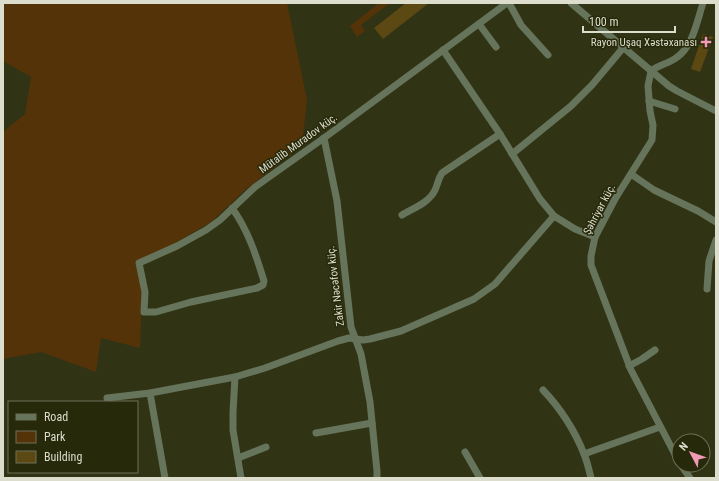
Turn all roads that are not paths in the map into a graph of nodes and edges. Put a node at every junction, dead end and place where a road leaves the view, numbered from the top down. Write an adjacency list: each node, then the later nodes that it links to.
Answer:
1 (508, 3): 5 (street, Mütalib Muradov küç.); 9 (street)
2 (571, 3): 4 (street)
3 (703, 3): 10 (street)
4 (578, 6): 7 (street)
5 (479, 24): 6 (street); 8 (street, Mütalib Muradov küç.)
6 (496, 47)
7 (623, 48): 10 (street); 16 (street)
8 (443, 50): 14 (street); 15 (street, Mütalib Muradov küç.)
9 (548, 55)
10 (651, 71): 11 (street, Şəhriyar küç.); 13 (street)
11 (649, 101): 12 (street); 17 (street, Şəhriyar küç.)
12 (675, 109)
13 (716, 111)
14 (500, 134): 16 (street); 19 (street)
15 (324, 138): 18 (street, Mütalib Muradov küç.); 25 (street, Zakir Nəcəfov küç.)
16 (512, 154): 20 (street)
17 (631, 174): 21 (street); 22 (street, Şəhriyar küç.)
18 (232, 208): 18 (street, Mütalib Muradov küç.)
19 (402, 215)
20 (554, 216): 22 (street); 25 (street)
21 (716, 222)
22 (595, 237): 27 (street, Şəhriyar küç.)
23 (716, 240): 24 (street)
24 (706, 289)
25 (355, 338): 28 (street); 32 (street, Zakir Nəcəfov küç.)
26 (655, 350): 27 (street)
27 (629, 366): 33 (street, Şəhriyar küç.)
28 (235, 377): 30 (street); 39 (street)
29 (543, 390): 38 (street)
30 (150, 393): 31 (street); 40 (street)
31 (107, 398)
32 (372, 424): 34 (street); 42 (street, Zakir Nəcəfov küç.)
33 (660, 427): 36 (street, Şəhriyar küç.); 38 (street)
34 (316, 433)
35 (266, 447): 39 (street)
36 (671, 447)
37 (465, 452): 43 (street)
38 (584, 454): 44 (street)
39 (238, 458): 41 (street)
40 (165, 478)
41 (241, 478)
42 (377, 478)
43 (480, 478)
44 (591, 478)

